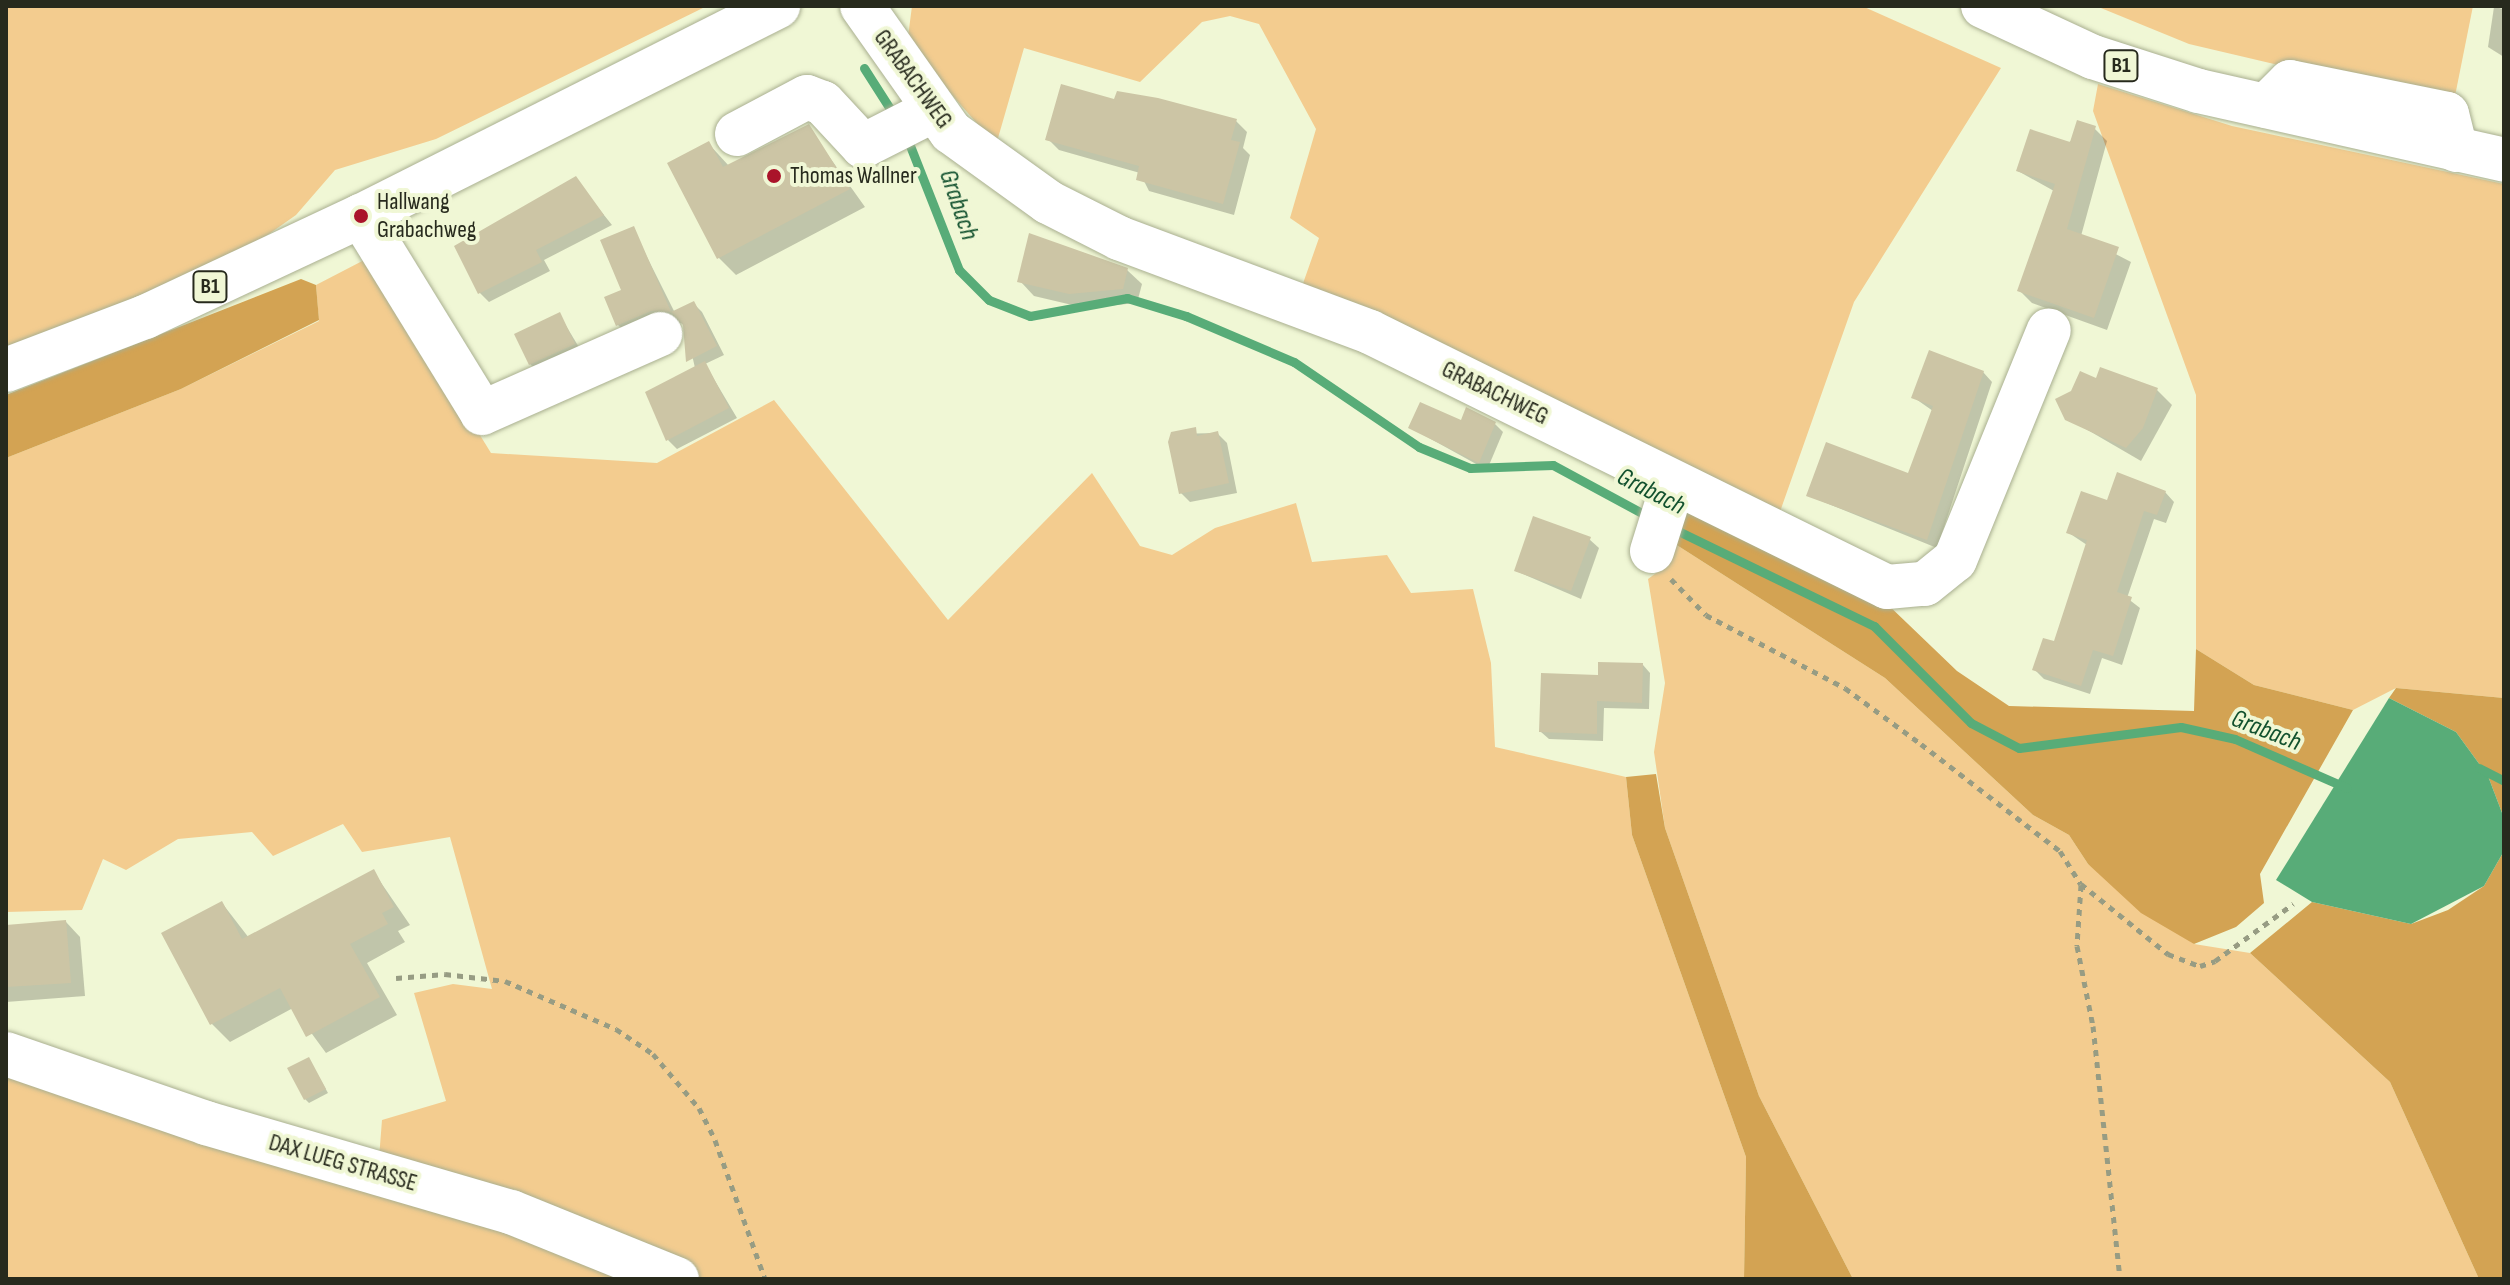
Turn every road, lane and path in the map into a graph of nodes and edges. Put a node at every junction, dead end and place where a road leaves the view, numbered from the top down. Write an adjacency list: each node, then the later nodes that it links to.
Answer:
1 (778, 6): 7 (street, B1)
2 (862, 6): 4 (street, GRABACHWEG)
3 (1983, 6): 6 (street, B1)
4 (912, 124): 5 (street); 11 (street, GRABACHWEG)
5 (737, 134)
6 (2504, 160)
7 (361, 216): 9 (street); 10 (street, B1)
8 (2049, 330): 11 (street, GRABACHWEG)
9 (668, 343)
10 (6, 370)
11 (1662, 519): 12 (path)
12 (2081, 884): 13 (path); 18 (path)
13 (2293, 904)
14 (396, 978): 17 (path)
15 (6, 1054): 16 (street, DAX LUEG STRASSE)
16 (677, 1279)
17 (765, 1279)
18 (2120, 1279)

